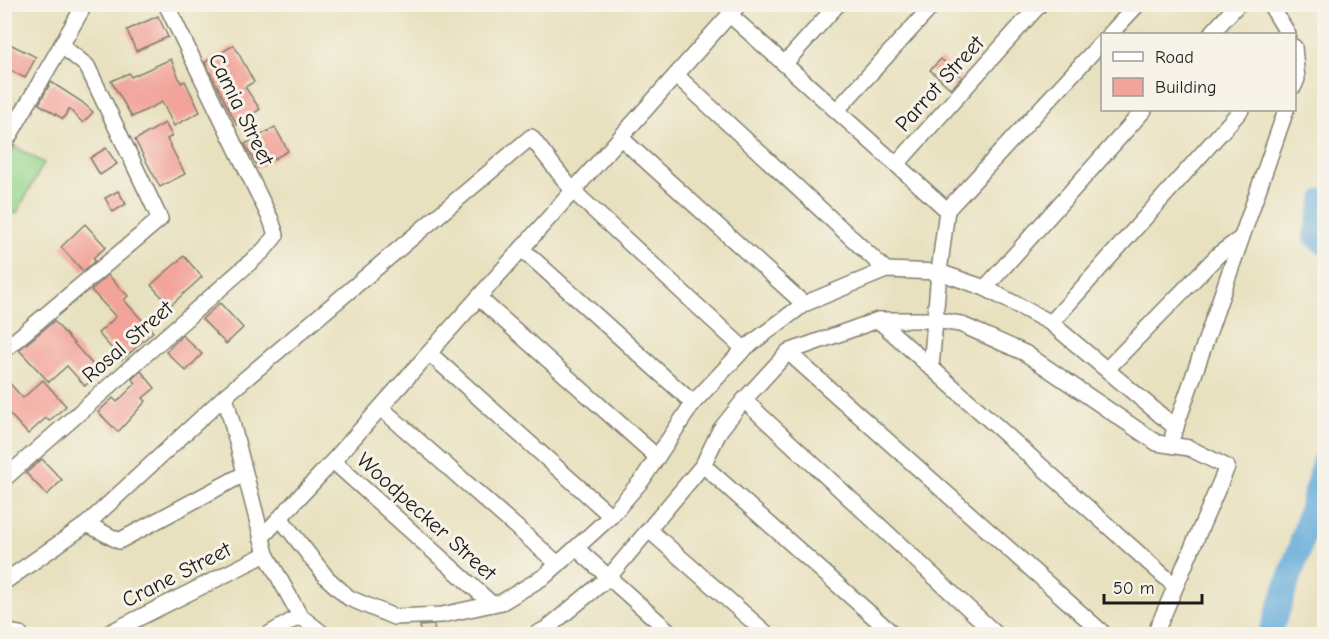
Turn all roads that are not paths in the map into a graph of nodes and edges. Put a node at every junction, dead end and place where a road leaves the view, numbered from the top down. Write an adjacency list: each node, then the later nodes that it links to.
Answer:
1 (85, 4): 14 (street)
2 (166, 4): 28 (street, Camia Street)
3 (838, 4): 15 (street)
4 (934, 4): 19 (street)
5 (1040, 4): 25 (street, Parrot Street)
6 (1138, 4): 10 (street)
7 (1238, 4): 11 (street)
8 (1270, 4): 12 (street)
9 (734, 10): 15 (street); 17 (street)
10 (1111, 33)
11 (1212, 33)
12 (1286, 33)
13 (1101, 43): 27 (street)
14 (62, 46): 24 (street); 40 (street)
15 (785, 63): 19 (street)
16 (1296, 64): 18 (street)
17 (676, 75): 23 (street); 31 (street)
18 (1296, 81)
19 (837, 110): 25 (street)
20 (1143, 111): 33 (street)
21 (1240, 111): 38 (street)
22 (1286, 111): 29 (street)
23 (621, 138): 26 (street); 35 (street)
24 (4, 145)
25 (897, 164): 27 (street)
26 (573, 191): 30 (street); 39 (street); 45 (street)
27 (947, 210): 32 (street)
28 (276, 235): 55 (street, Rosal Street)
29 (1241, 238): 44 (street); 49 (street)
30 (522, 249): 34 (street); 47 (street)
31 (886, 270): 32 (street); 35 (street)
32 (939, 272): 33 (street); 37 (street)
33 (985, 288): 38 (street)
34 (478, 298): 42 (street); 51 (street)
35 (804, 304): 39 (street)
36 (878, 320): 37 (street); 41 (street); 43 (street)
37 (936, 320): 43 (street); 50 (street)
38 (1051, 323): 44 (street)
39 (744, 349): 47 (street)
40 (4, 350)
41 (788, 352): 46 (street); 79 (street)
42 (429, 353): 48 (street); 56 (street)
43 (931, 368): 66 (street)
44 (1107, 369): 49 (street)
45 (225, 396): 54 (street); 58 (street)
46 (744, 400): 53 (street); 78 (street)
47 (693, 403): 51 (street)
48 (381, 408): 52 (street); 63 (street)
49 (1176, 428): 50 (street)
50 (1170, 446): 66 (street)
51 (657, 457): 56 (street)
52 (333, 461): 57 (street); 67 (street, Woodpecker Street)
53 (704, 465): 59 (street); 77 (street)
54 (244, 474): 58 (street); 60 (street)
55 (4, 479)
56 (611, 516): 61 (street)
57 (281, 519): 60 (street); 67 (street)
58 (87, 524): 65 (street)
59 (649, 530): 64 (street); 76 (street)
60 (261, 538): 62 (street)
61 (576, 548): 63 (street); 64 (street)
62 (266, 554): 68 (street); 72 (street, Crane Street)
63 (558, 564): 67 (street)
64 (608, 578): 70 (street); 75 (street)
65 (4, 582)
66 (1175, 586): 80 (street)
67 (492, 604)
68 (300, 616): 73 (street); 74 (street)
69 (4, 631): 71 (street)
70 (544, 633)
71 (20, 634)
72 (107, 634)
73 (269, 634)
74 (323, 634)
75 (672, 634)
76 (767, 634)
77 (893, 634)
78 (996, 634)
79 (1104, 634)
80 (1155, 634)

